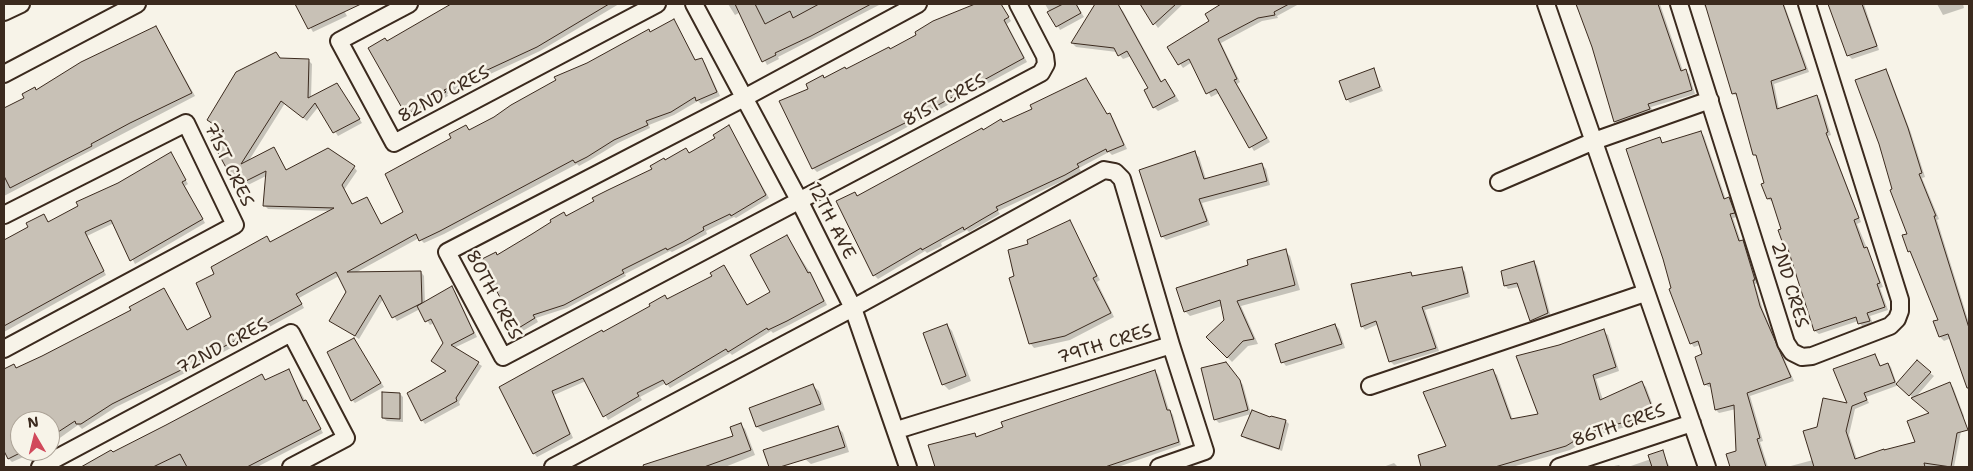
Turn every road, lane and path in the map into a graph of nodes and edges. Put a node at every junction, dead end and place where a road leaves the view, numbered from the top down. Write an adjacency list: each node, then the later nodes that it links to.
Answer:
1 (20, 4): 11 (street)
2 (137, 4): 12 (street)
3 (409, 4): 4 (street, 82ND CRES)
4 (658, 4)
5 (694, 4): 13 (street, 12TH AVE)
6 (918, 4): 13 (street)
7 (1018, 4): 17 (street, 81ST CRES)
8 (1546, 4): 15 (street)
9 (1679, 4): 14 (street, 2ND CRES)
10 (1807, 4): 14 (street, 2ND CRES)
11 (4, 12)
12 (4, 74)
13 (744, 98): 17 (street, 12TH AVE); 17 (street, 80TH CRES)
14 (1710, 100): 15 (street)
15 (1594, 141): 16 (street); 19 (street)
16 (1500, 182)
17 (799, 200): 20 (street, 12TH AVE)
18 (4, 215): 22 (street, 71ST CRES)
19 (1645, 293): 23 (street); 24 (street)
20 (853, 308): 21 (street); 25 (street, 12TH AVE); 28 (street)
21 (1171, 345): 25 (street, 79TH CRES); 30 (street, 79TH CRES)
22 (4, 349)
23 (1370, 386)
24 (1692, 422): 31 (street, 86TH CRES); 32 (street)
25 (897, 430): 29 (street, 12TH AVE)
26 (40, 467): 27 (street, 72ND CRES)
27 (291, 467)
28 (553, 467)
29 (908, 467)
30 (1159, 467)
31 (1559, 467)
32 (1707, 467)

